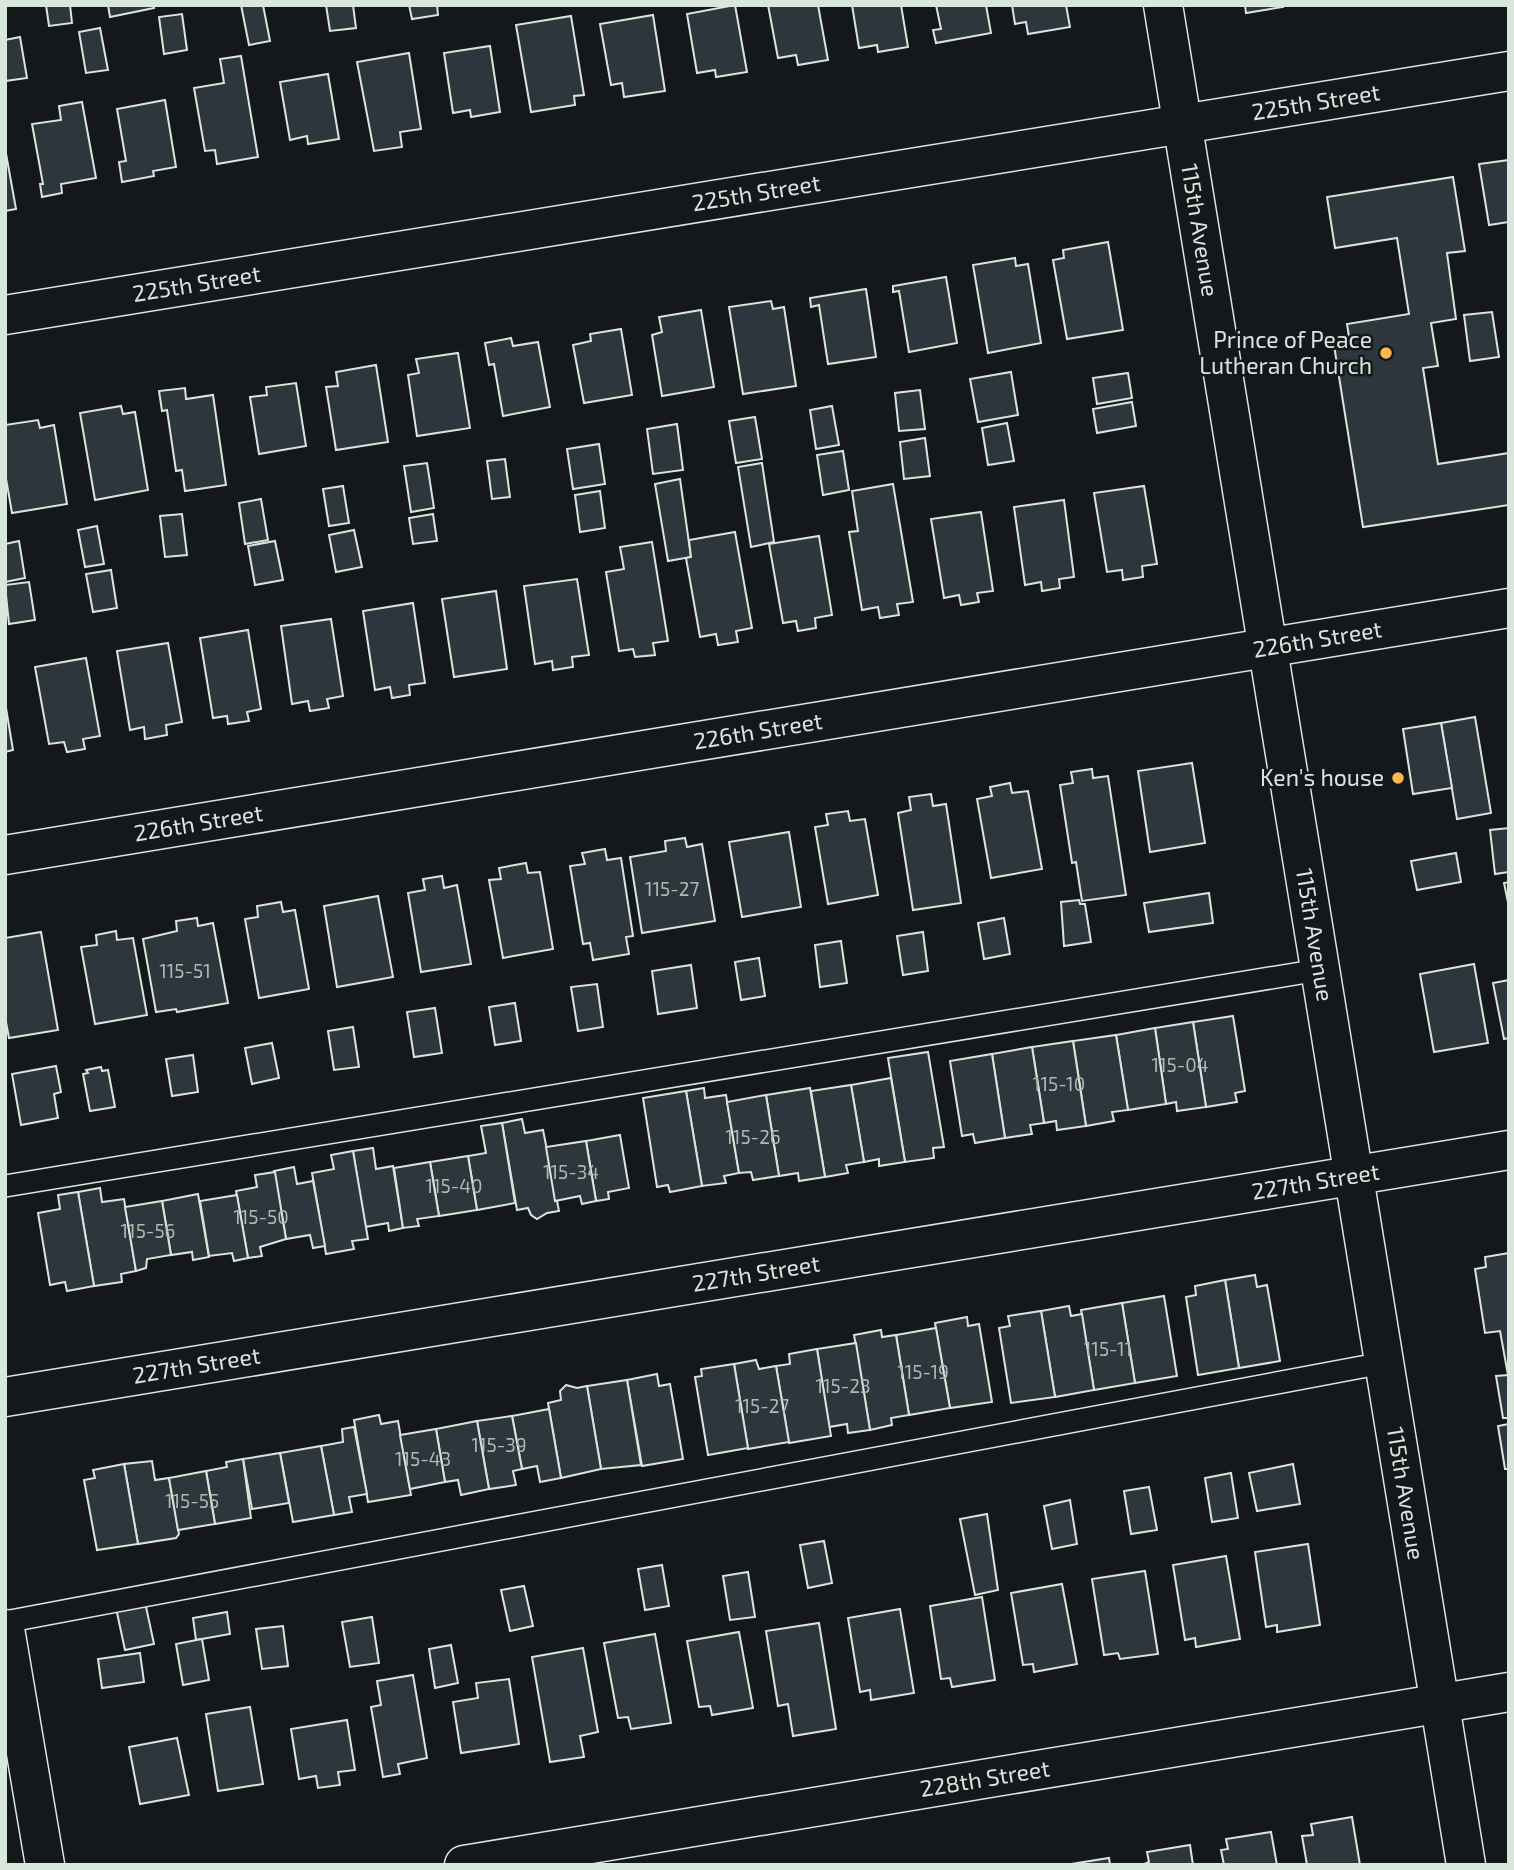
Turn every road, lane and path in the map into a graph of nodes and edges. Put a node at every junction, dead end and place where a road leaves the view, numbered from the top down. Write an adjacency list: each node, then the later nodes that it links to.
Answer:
1 (1163, 5): 3 (street, 115th Avenue)
2 (1509, 71): 3 (street, 225th Street)
3 (1182, 124): 4 (street, 225th Street); 6 (street, 115th Avenue)
4 (5, 315)
5 (1509, 608): 6 (street, 226th Street)
6 (1268, 647): 7 (street, 226th Street); 8 (street, 115th Avenue)
7 (5, 855)
8 (1320, 970): 10 (street, 115th Avenue); 11 (lane)
9 (1509, 1150): 10 (street, 227th Street)
10 (1352, 1176): 12 (street, 115th Avenue); 13 (street, 227th Street)
11 (5, 1186)
12 (1383, 1363): 14 (lane); 16 (street, 115th Avenue)
13 (5, 1397)
14 (6, 1638): 17 (street)
15 (1509, 1692): 16 (street, 228th Street)
16 (1440, 1704): 18 (street, 228th Street); 19 (street, 115th Avenue)
17 (45, 1865)
18 (464, 1865)
19 (1466, 1865)

